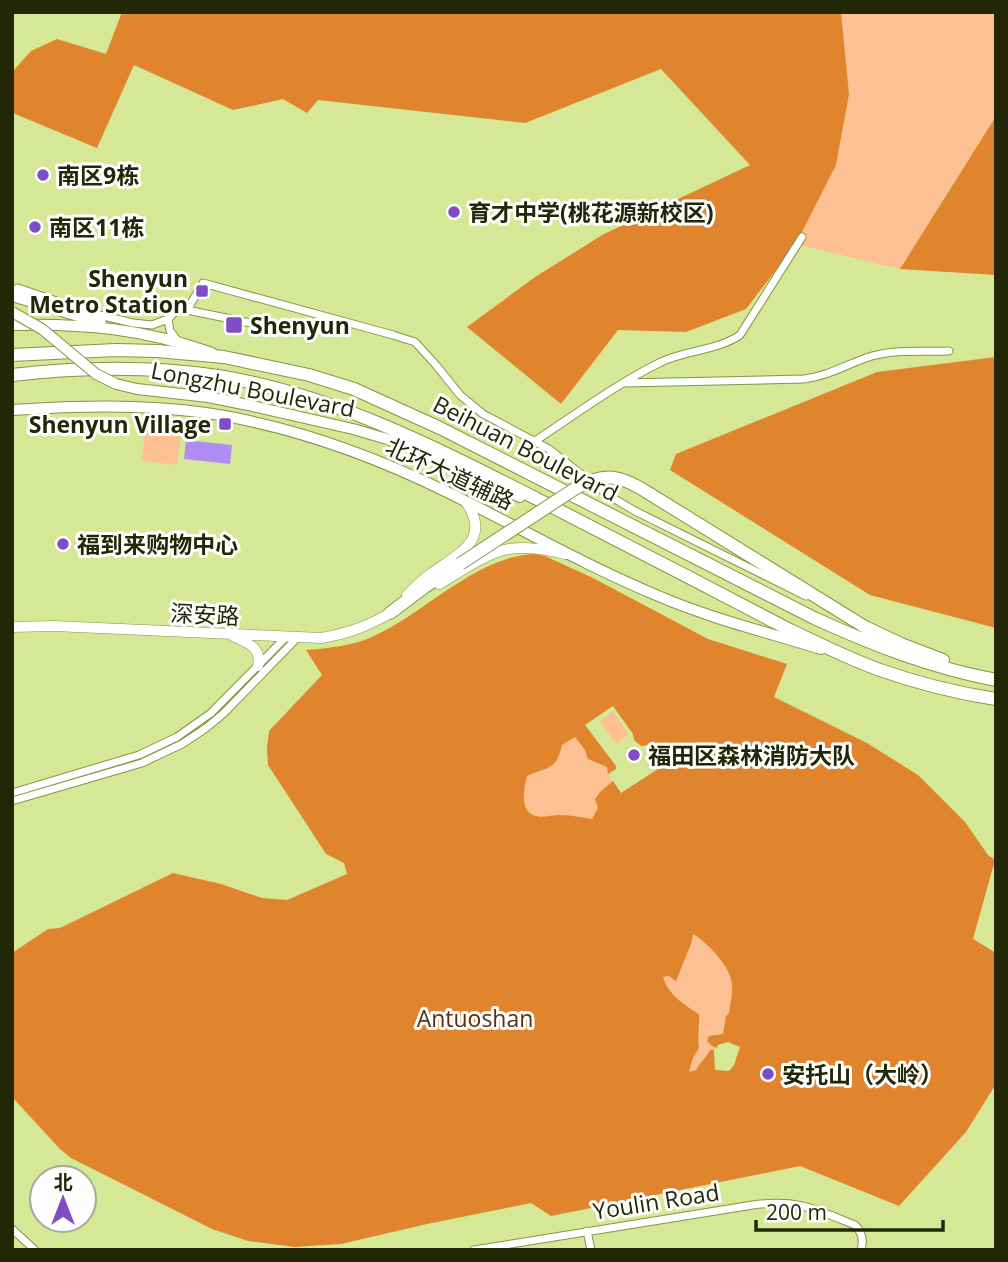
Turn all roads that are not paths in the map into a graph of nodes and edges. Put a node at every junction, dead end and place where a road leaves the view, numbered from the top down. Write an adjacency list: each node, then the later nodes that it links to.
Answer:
1 (802, 237): 16 (street)
2 (12, 288): 6 (street); 7 (street)
3 (12, 296): 6 (main road)
4 (187, 310): 7 (street); 9 (street); 20 (street)
5 (12, 312): 22 (main road, Longzhu Boulevard, bridge)
6 (77, 315): 10 (main road)
7 (169, 318): 11 (street)
8 (12, 325): 10 (main road)
9 (275, 328)
10 (124, 330): 11 (main road)
11 (177, 340): 14 (main road)
12 (949, 351): 16 (street)
13 (12, 355): 14 (highway, Beihuan Boulevard)
14 (224, 357): 31 (highway, Beihuan Boulevard)
15 (12, 377): 22 (highway, Beihuan Boulevard)
16 (623, 383): 20 (street)
17 (167, 409): 18 (main road, 北环大道辅路); 19 (street); 21 (main road, 北环大道辅路)
18 (12, 410)
19 (164, 425)
20 (535, 441): 24 (street)
21 (466, 502): 23 (main road, 北环大道辅路); 25 (street)
22 (614, 539): 29 (highway, Beihuan Boulevard)
23 (572, 556): 25 (street, 深安路); 29 (main road, 北环大道辅路)
24 (835, 609): 25 (highway, bridge); 31 (highway)
25 (390, 613): 28 (street, 深安路)
26 (12, 627): 27 (street, 深安路)
27 (229, 635): 28 (street, 深安路); 30 (street)
28 (292, 637): 30 (street); 34 (street)
29 (851, 658): 32 (highway, Beihuan Boulevard)
30 (258, 666): 33 (street)
31 (996, 680)
32 (996, 699)
33 (12, 793)
34 (12, 802)
35 (12, 1229): 37 (street)
36 (587, 1231): 38 (street, Youlin Road); 39 (street); 40 (street, Youlin Road)
37 (35, 1250)
38 (474, 1250)
39 (591, 1250)
40 (861, 1250)

